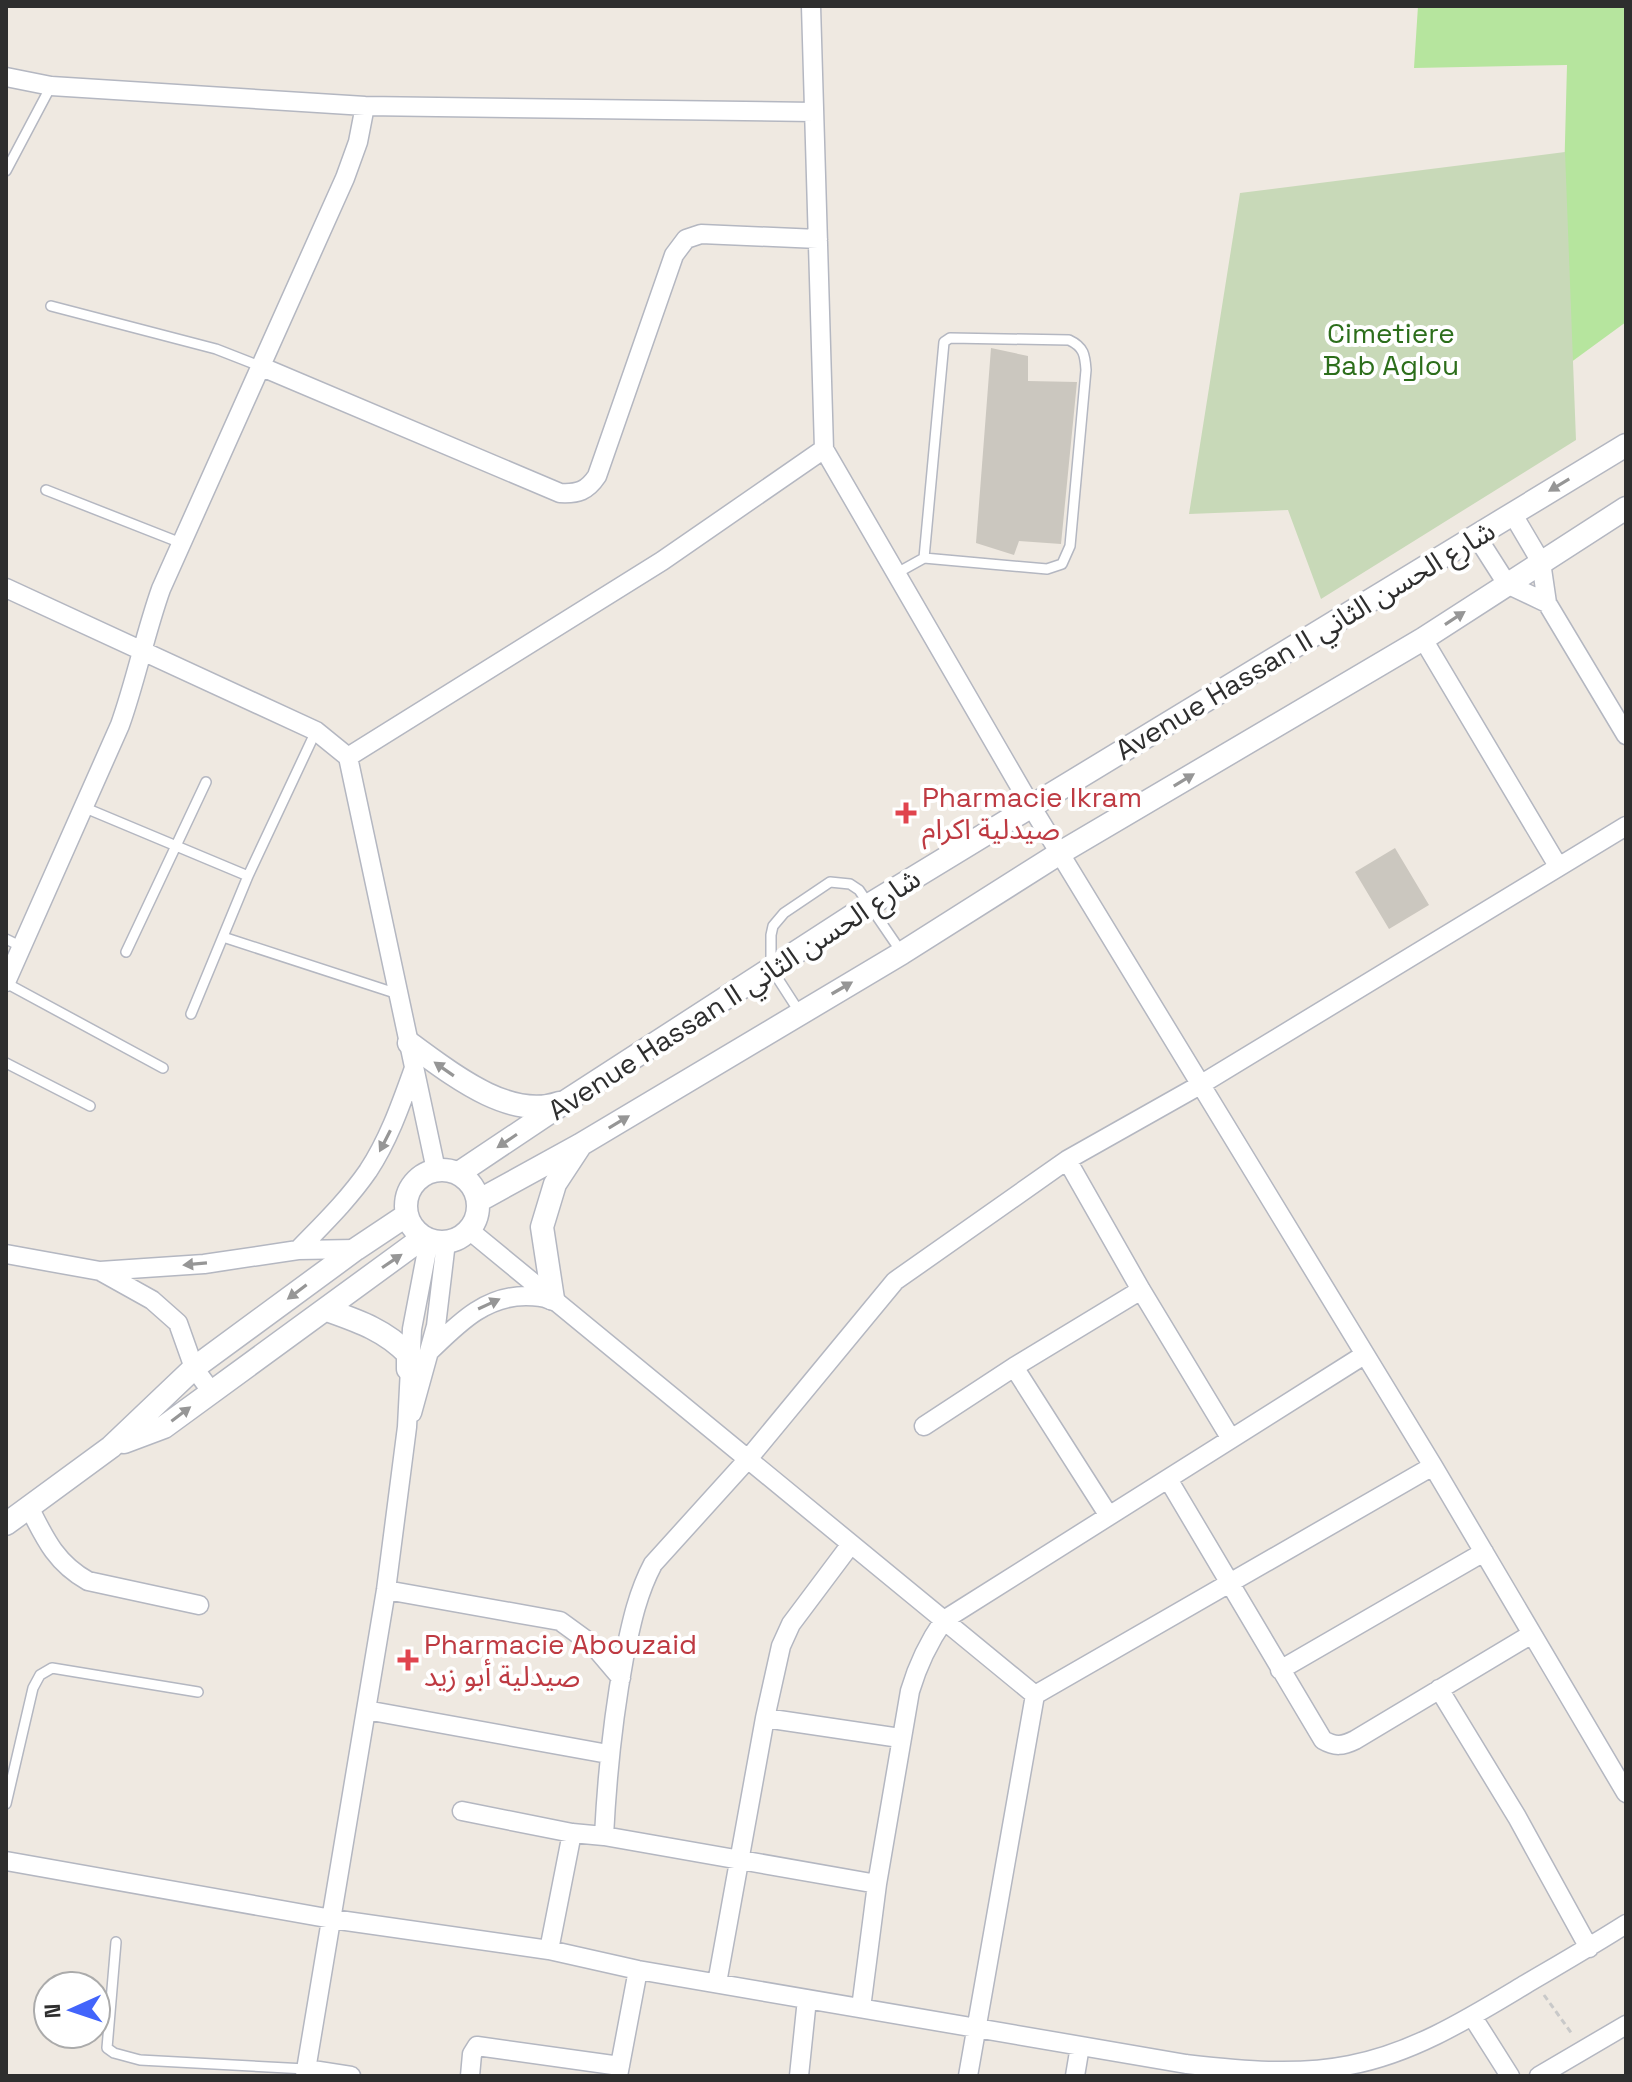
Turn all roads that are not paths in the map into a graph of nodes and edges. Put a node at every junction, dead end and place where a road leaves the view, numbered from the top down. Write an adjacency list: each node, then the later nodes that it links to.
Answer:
1 (811, 6): 5 (street)
2 (6, 77): 3 (street)
3 (51, 86): 4 (street); 6 (lane)
4 (365, 106): 5 (street); 9 (street)
5 (814, 112): 7 (street)
6 (6, 171)
7 (818, 239): 9 (street); 11 (street)
8 (51, 306): 9 (lane)
9 (262, 367): 16 (street)
10 (1626, 445): 14 (street, Avenue Hassan II شارع الحسن الثاني, one-way to 14)
11 (824, 449): 19 (street); 27 (street)
12 (46, 490): 16 (lane)
13 (1626, 508): 18 (street, Avenue Hassan II شارع الحسن الثاني)
14 (1512, 513): 15 (street, Avenue Hassan II شارع الحسن الثاني); 18 (street)
15 (1477, 537): 20 (street); 29 (street, Avenue Hassan II شارع الحسن الثاني)
16 (181, 543): 24 (street)
17 (924, 558): 17 (lane); 19 (lane)
18 (1541, 562): 20 (street, Avenue Hassan II شارع الحسن الثاني); 22 (street)
19 (897, 573): 29 (street)
20 (1507, 584): 22 (street); 23 (street, Avenue Hassan II شارع الحسن الثاني, one-way to 20)
21 (6, 588): 24 (street)
22 (1547, 603): 26 (street)
23 (1423, 639): 33 (street, Avenue Hassan II شارع الحسن الثاني, one-way to 23); 34 (street)
24 (143, 649): 25 (street); 30 (street)
25 (316, 731): 27 (street); 35 (lane)
26 (1626, 735)
27 (348, 757): 43 (street)
28 (206, 782): 32 (lane)
29 (1031, 806): 33 (street); 36 (street, Avenue Hassan II شارع الحسن الثاني)
30 (83, 807): 32 (lane); 38 (street)
31 (1626, 826): 34 (street)
32 (178, 845): 35 (lane); 39 (lane)
33 (1060, 853): 40 (street, Avenue Hassan II شارع الحسن الثاني); 50 (street)
34 (1558, 866): 50 (street)
35 (248, 876): 37 (lane)
36 (869, 905): 40 (lane); 41 (street, Avenue Hassan II شارع الحسن الثاني); 41 (lane)
37 (223, 937): 43 (lane); 45 (lane)
38 (14, 943): 42 (street)
39 (126, 952)
40 (902, 953): 44 (street, Avenue Hassan II شارع الحسن الثاني, one-way to 40)
41 (771, 968): 44 (lane); 51 (street, Avenue Hassan II شارع الحسن الثاني)
42 (6, 982): 48 (lane)
43 (398, 994): 46 (street)
44 (800, 1013): 53 (street, Avenue Hassan II شارع الحسن الثاني, one-way to 44)
45 (191, 1014)
46 (409, 1043): 49 (street); 51 (street, one-way to 46)
47 (6, 1063): 52 (lane)
48 (163, 1068)
49 (414, 1068): 55 (street); 62 (street, one-way to 62)
50 (1200, 1085): 54 (street); 69 (street)
51 (568, 1100): 56 (street, Avenue Hassan II شارع الحسن الثاني, one-way to 56)
52 (90, 1106)
53 (580, 1145): 57 (street, Avenue Hassan II شارع الحسن الثاني); 66 (street)
54 (1067, 1160): 65 (street); 78 (street)
55 (436, 1170): 56 (street); 58 (street)
56 (459, 1173): 57 (street)
57 (478, 1201): 59 (street)
58 (407, 1215): 60 (street); 61 (street)
59 (469, 1230): 60 (street); 66 (street)
60 (433, 1240): 67 (street, one-way to 60); 68 (street); 72 (street)
61 (356, 1249): 62 (street); 71 (street, one-way to 71)
62 (298, 1250): 64 (street, one-way to 64)
63 (6, 1254): 64 (street)
64 (100, 1271): 71 (street)
65 (1141, 1290): 70 (street); 76 (street)
66 (558, 1303): 68 (street, one-way to 66); 78 (street)
67 (327, 1310): 72 (street); 73 (street)
68 (429, 1352): 75 (street)
69 (1364, 1355): 76 (street); 79 (street)
70 (1014, 1367): 74 (street); 82 (street)
71 (194, 1368): 73 (street); 77 (street)
72 (408, 1369): 75 (street)
73 (211, 1391): 77 (street, one-way to 73)
74 (924, 1426)
75 (407, 1427): 87 (street)
76 (1231, 1439): 80 (street)
77 (111, 1447): 81 (street)
78 (748, 1459): 84 (street); 92 (street)
79 (1433, 1466): 85 (street); 86 (street)
80 (1168, 1479): 82 (street); 86 (street)
81 (29, 1507): 83 (street); 88 (street)
82 (1109, 1516): 89 (street)
83 (6, 1524)
84 (851, 1544): 89 (street); 97 (street)
85 (1484, 1552): 90 (street); 91 (street)
86 (1229, 1583): 91 (street); 95 (street)
87 (386, 1590): 92 (street); 96 (street)
88 (199, 1605)
89 (944, 1620): 95 (street); 98 (street)
90 (1532, 1634): 93 (street); 100 (street)
91 (1280, 1670): 93 (street)
92 (621, 1678): 99 (street)
93 (1439, 1689): 111 (street)
94 (198, 1692): 101 (lane)
95 (1035, 1695): 118 (street)
96 (366, 1710): 99 (street); 108 (street)
97 (765, 1718): 98 (street); 105 (street)
98 (900, 1738): 107 (street)
99 (608, 1754): 104 (street)
100 (1626, 1793)
101 (6, 1804)
102 (462, 1811): 103 (street)
103 (572, 1833): 104 (street); 112 (street)
104 (604, 1836): 105 (street)
105 (739, 1860): 107 (street); 114 (street)
106 (6, 1861): 108 (street)
107 (877, 1884): 116 (street)
108 (332, 1919): 112 (street); 123 (street)
109 (1626, 1924): 111 (street)
110 (116, 1942): 123 (lane)
111 (1589, 1948): 117 (street)
112 (549, 1950): 113 (street)
113 (638, 1970): 114 (street); 122 (street)
114 (717, 1983): 115 (street)
115 (807, 1999): 116 (street); 126 (street)
116 (861, 2008): 118 (street)
117 (1472, 2016): 121 (street); 129 (street)
118 (976, 2028): 120 (street); 127 (street)
119 (1623, 2035): 130 (street)
120 (1080, 2046): 121 (street); 128 (street)
121 (1185, 2070)
122 (619, 2071): 125 (street)
123 (305, 2072): 124 (street)
124 (351, 2076)
125 (470, 2076)
126 (799, 2076)
127 (968, 2076)
128 (1075, 2076)
129 (1510, 2076)
130 (1539, 2076)

